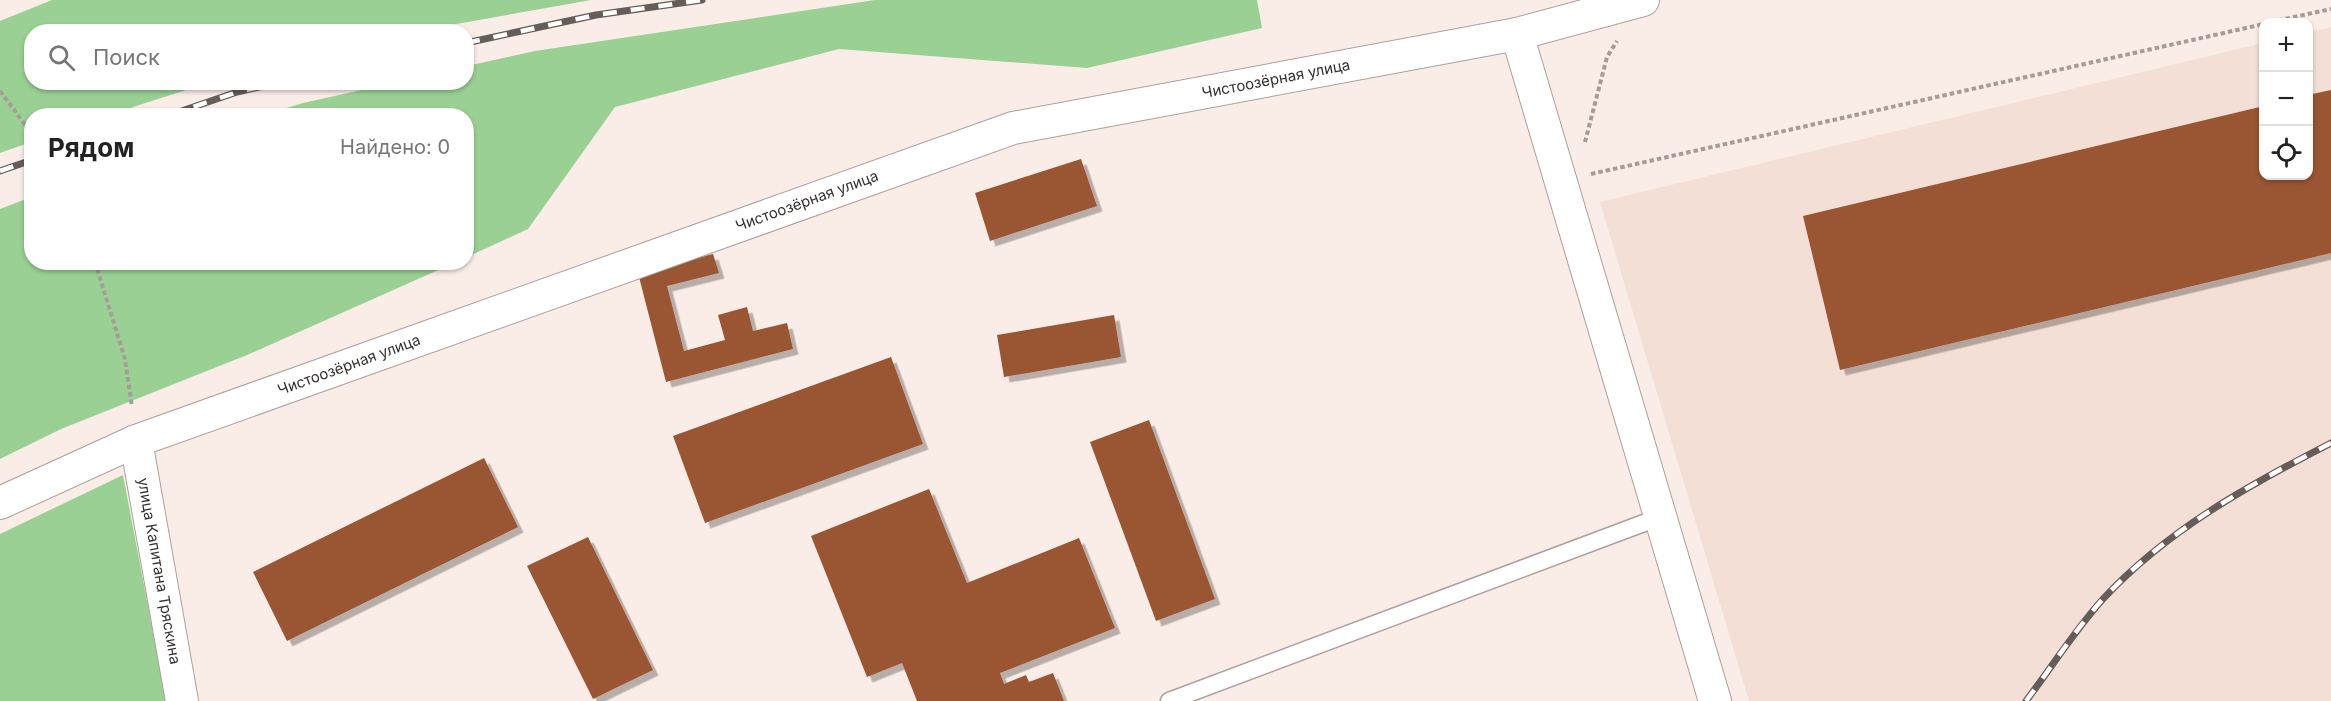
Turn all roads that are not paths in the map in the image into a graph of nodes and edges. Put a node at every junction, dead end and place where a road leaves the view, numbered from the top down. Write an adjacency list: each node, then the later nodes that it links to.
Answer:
1 (1643, 0): 2 (street, Чистоозёрная улица)
2 (1517, 34): 3 (street, Чистоозёрная улица); 5 (street)
3 (136, 441): 4 (street, Чистоозёрная улица); 6 (street, улица Капитана Тряскина)
4 (0, 503)
5 (1660, 517): 7 (lane); 8 (street)
6 (182, 701)
7 (1169, 701)
8 (1715, 701)

